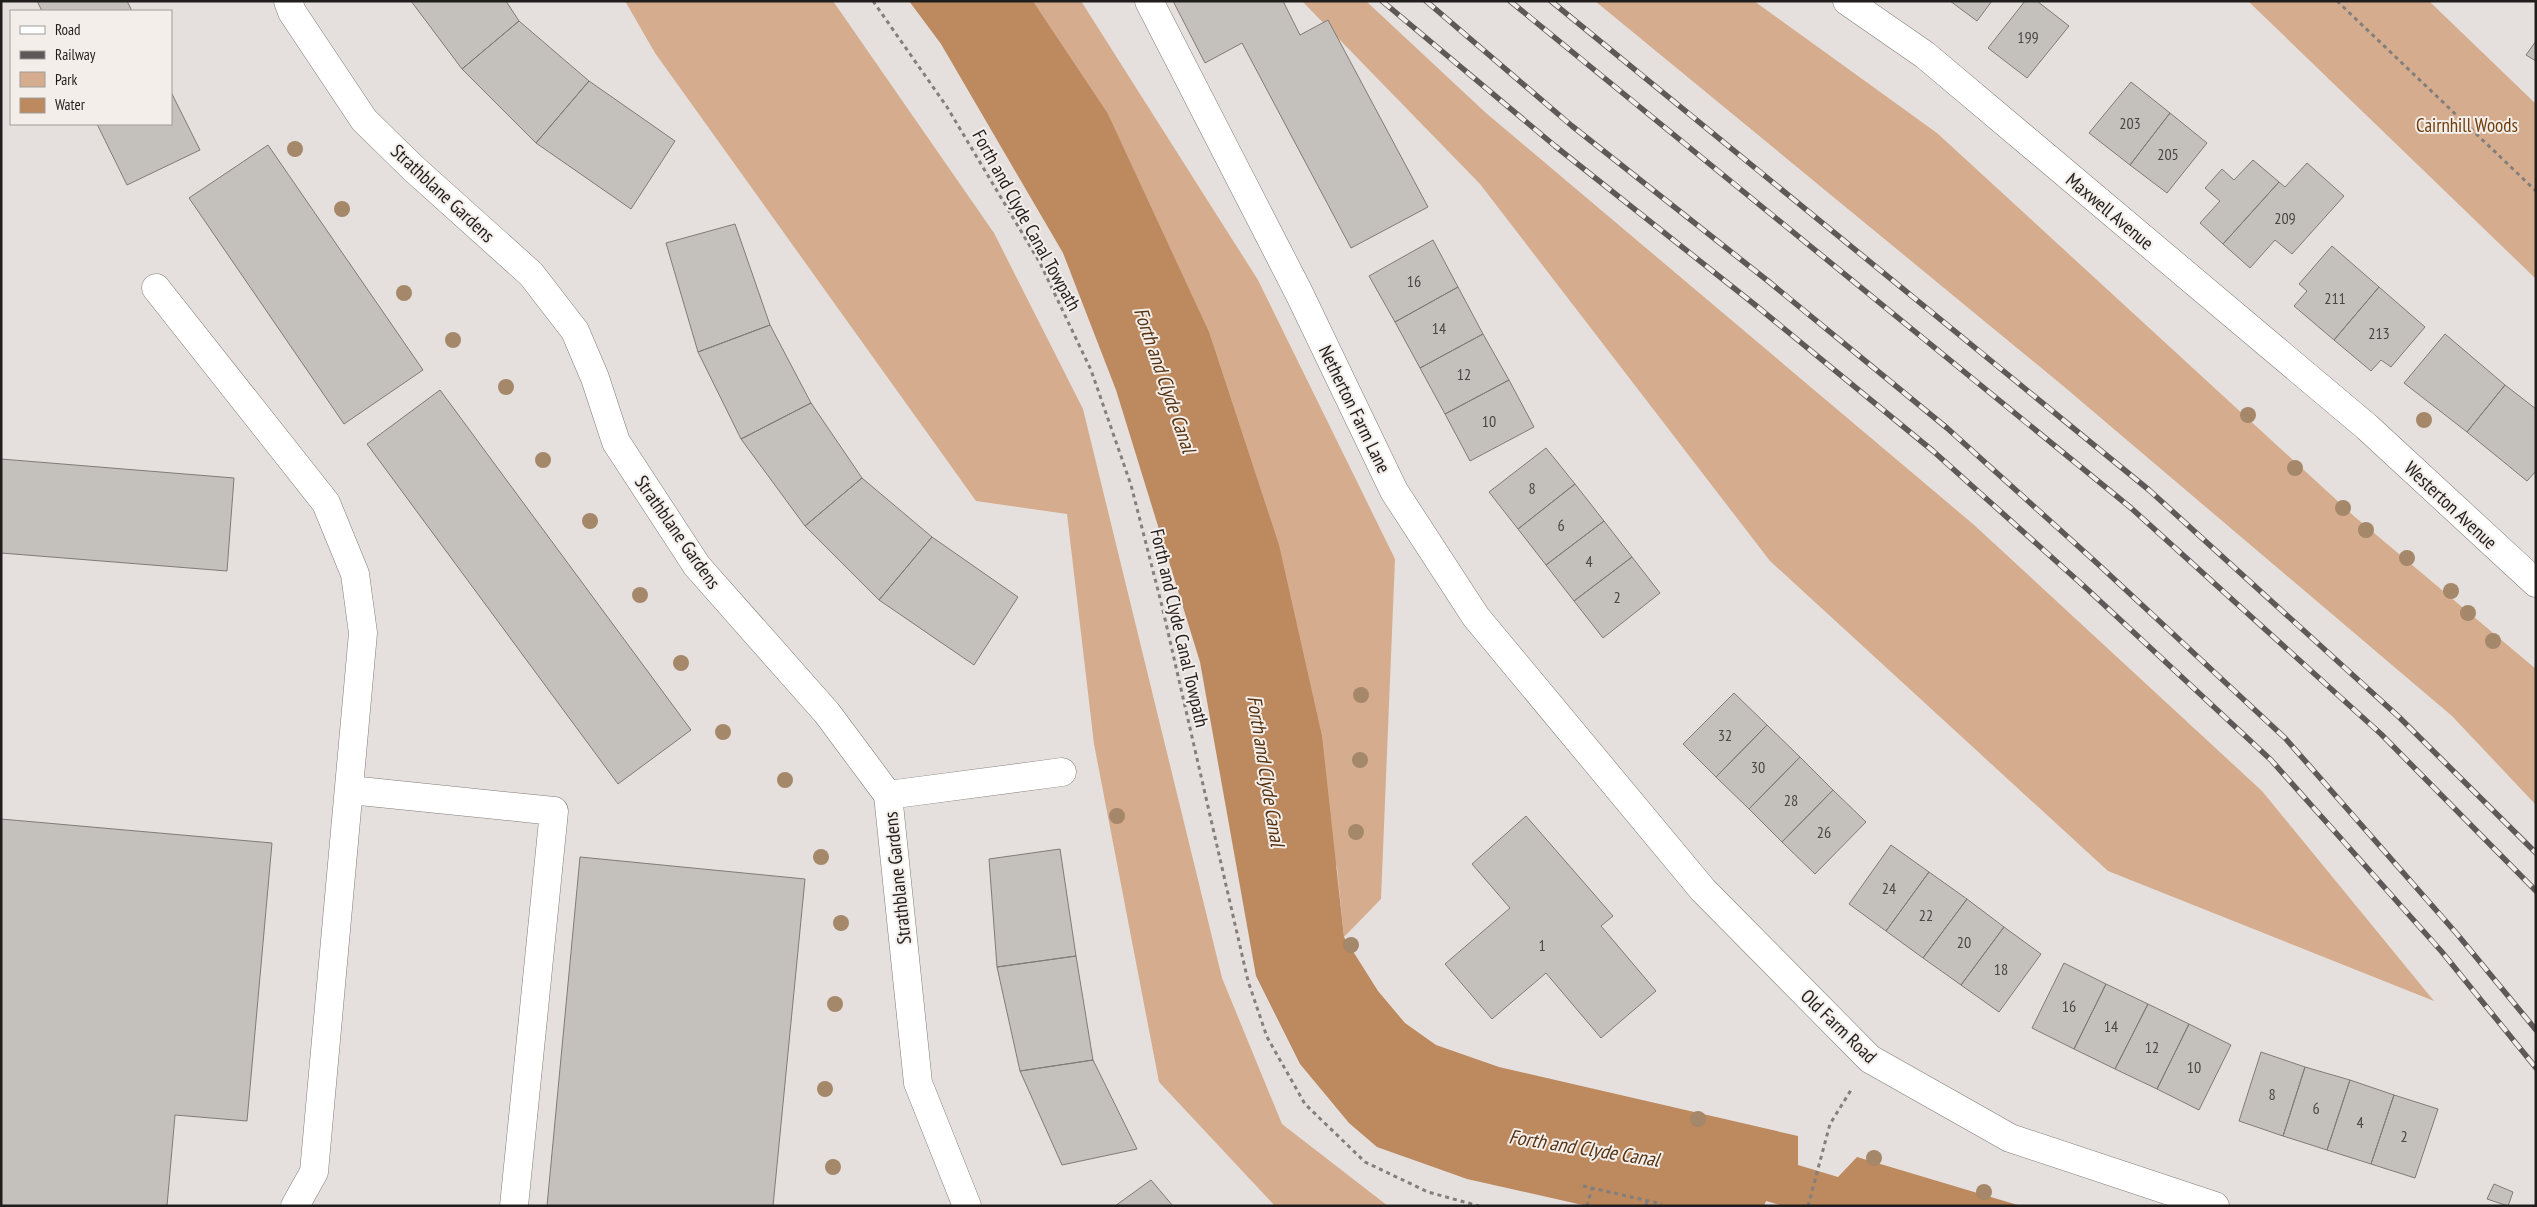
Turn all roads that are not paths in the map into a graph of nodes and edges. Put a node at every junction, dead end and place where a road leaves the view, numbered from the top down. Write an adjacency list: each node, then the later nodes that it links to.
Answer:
1 (288, 1): 10 (street, Strathblane Gardens)
2 (1149, 1): 8 (street, Netherton Farm Lane)
3 (1847, 1): 5 (street, Maxwell Avenue)
4 (156, 288): 9 (street)
5 (2366, 427): 6 (street, Westerton Avenue)
6 (2536, 583)
7 (1062, 772): 10 (street)
8 (1614, 784): 14 (street, Old Farm Road)
9 (350, 790): 11 (street); 12 (street)
10 (888, 795): 13 (street, Strathblane Gardens)
11 (295, 1206)
12 (514, 1206)
13 (967, 1206)
14 (2215, 1206)

